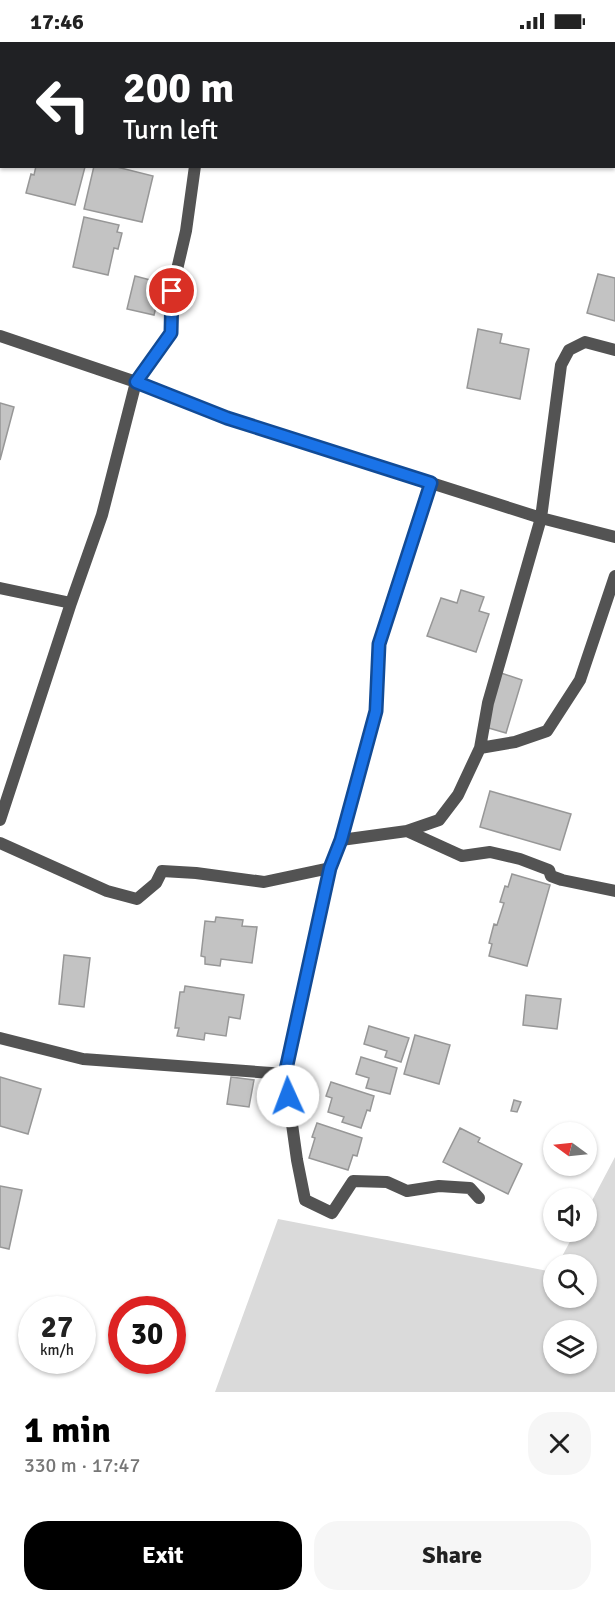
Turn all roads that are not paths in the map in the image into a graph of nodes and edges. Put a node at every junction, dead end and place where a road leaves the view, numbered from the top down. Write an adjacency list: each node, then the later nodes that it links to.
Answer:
1 (0, 58): 2 (street)
2 (0, 63)
3 (195, 168): 6 (street)
4 (0, 336): 6 (street)
5 (615, 350): 8 (street)
6 (136, 382): 7 (street); 12 (street)
7 (431, 483): 8 (street); 16 (street)
8 (541, 518): 9 (street); 13 (street)
9 (615, 537)
10 (615, 576): 13 (street)
11 (0, 588): 12 (street)
12 (71, 603): 14 (street)
13 (480, 748): 15 (street)
14 (0, 820)
15 (407, 831): 16 (street); 19 (street)
16 (341, 840): 18 (street)
17 (0, 843): 18 (street)
18 (330, 868): 21 (street)
19 (615, 891)
20 (0, 1038): 21 (street)
21 (285, 1074): 22 (street)
22 (479, 1198)

